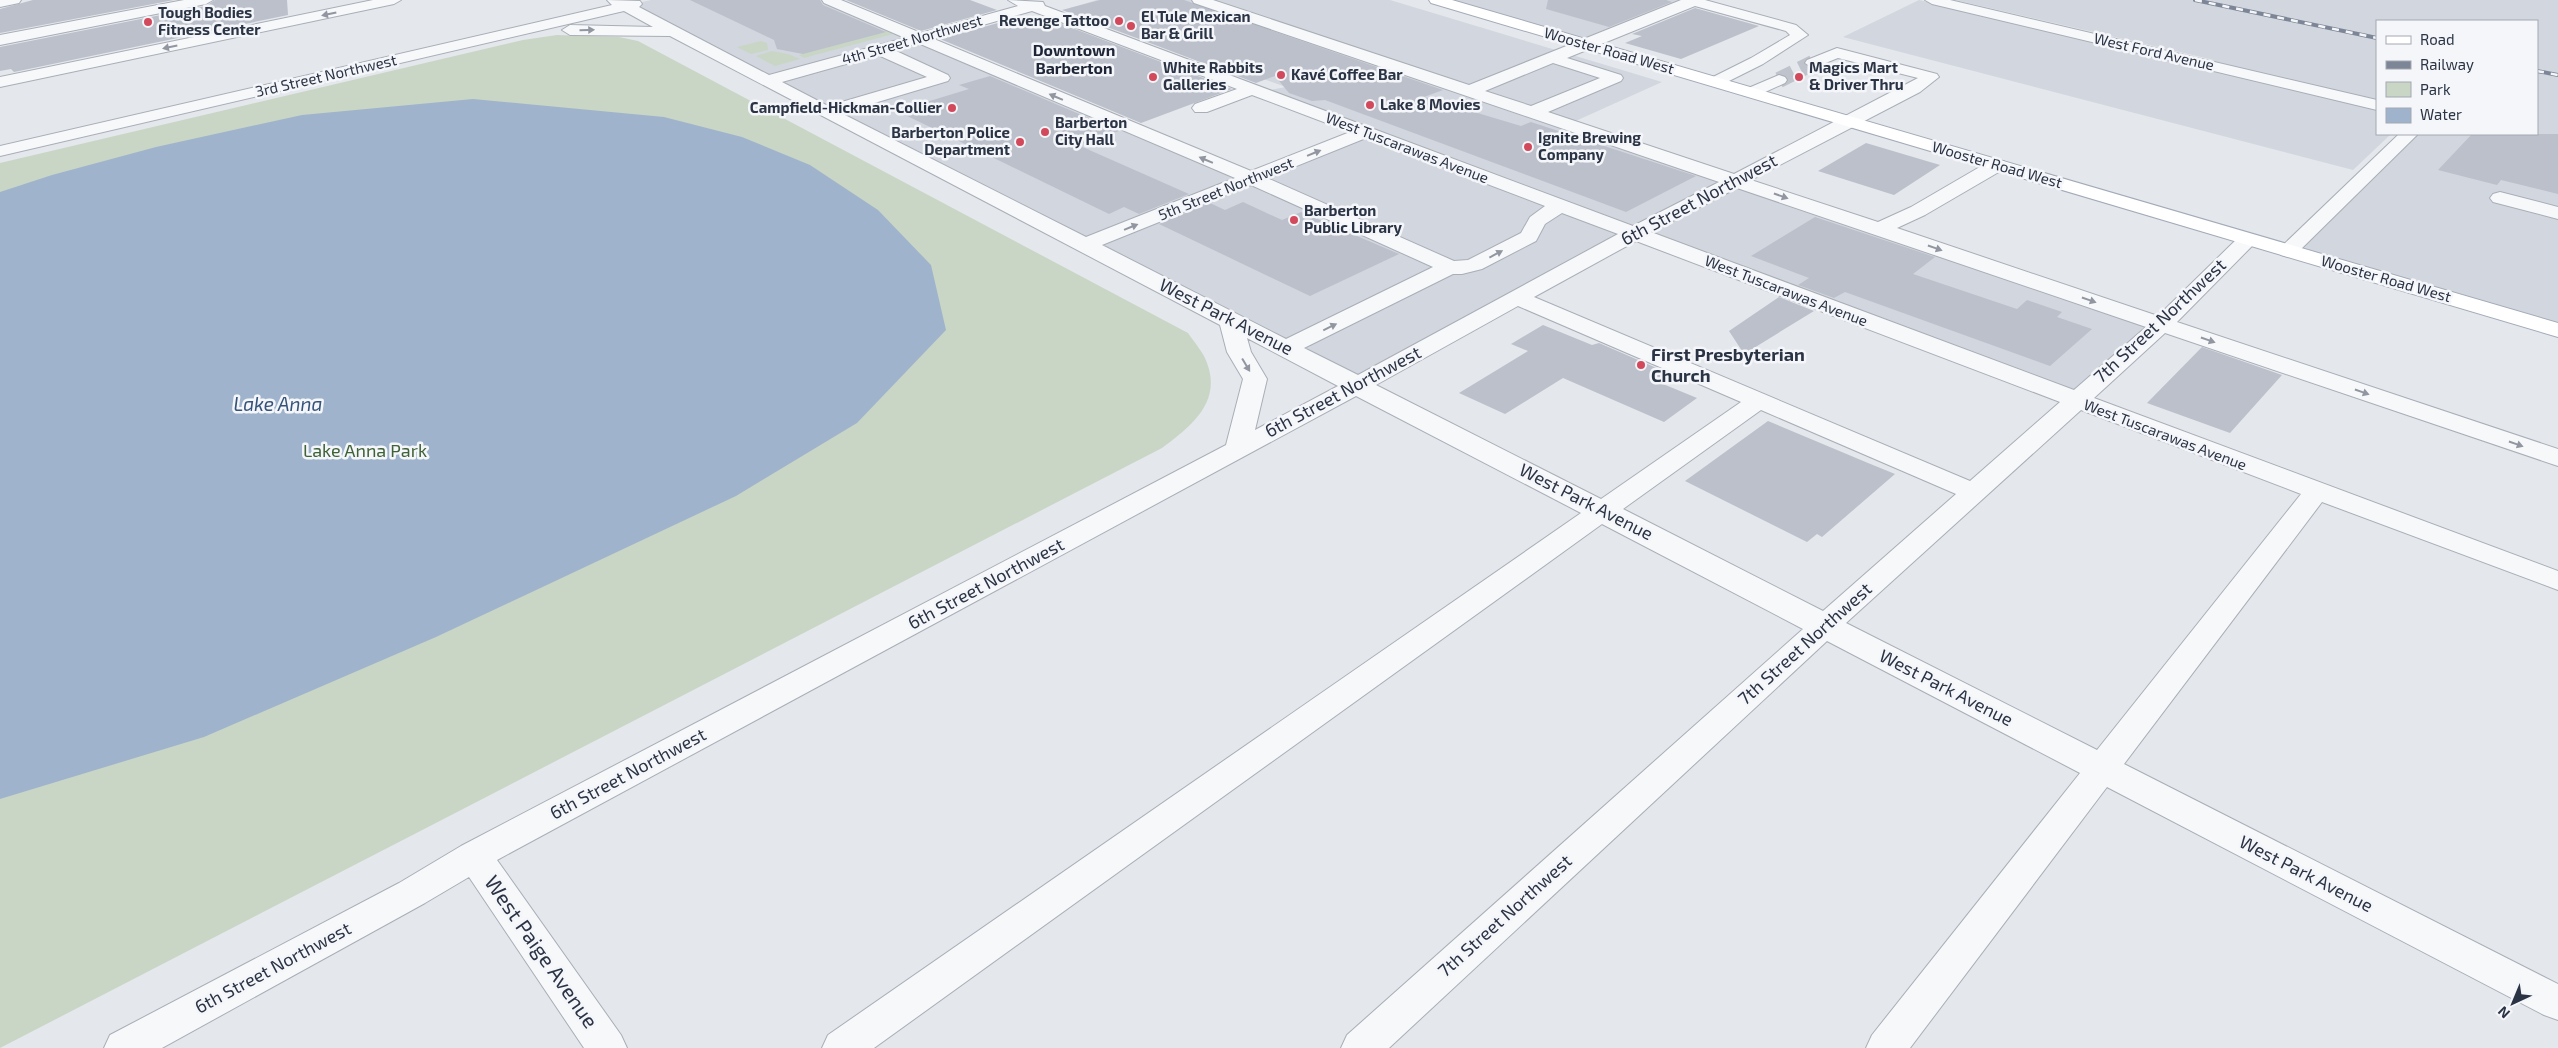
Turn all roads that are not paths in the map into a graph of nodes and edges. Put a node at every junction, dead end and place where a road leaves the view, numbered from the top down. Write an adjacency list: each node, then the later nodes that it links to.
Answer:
1 (14, 0): 12 (street)
2 (206, 0): 17 (street)
3 (394, 0): 26 (street, one-way to 26)
4 (829, 0): 16 (street)
5 (1015, 0): 13 (street, West Tuscarawas Avenue)
6 (1056, 0): 13 (street, 4th Street Northwest)
7 (1436, 0): 18 (main road, Wooster Road West)
8 (1932, 0): 31 (street, West Ford Avenue)
9 (1212, 1): 29 (street)
10 (1693, 1): 18 (street); 27 (street)
11 (630, 2): 14 (street, 3rd Street Northwest); 15 (street, West Park Avenue)
12 (0, 3)
13 (1032, 6): 16 (street, 4th Street Northwest); 28 (street, West Tuscarawas Avenue)
14 (521, 31): 15 (street, one-way to 15); 38 (street, 3rd Street Northwest)
15 (678, 33): 24 (street, West Park Avenue)
16 (916, 39): 19 (street, 4th Street Northwest); 22 (street)
17 (0, 40)
18 (1586, 44): 20 (street); 27 (main road, Wooster Road West)
19 (879, 49): 23 (street); 24 (street, 4th Street Northwest)
20 (1552, 58): 29 (street); 34 (street)
21 (1814, 64): 35 (street, 6th Street Northwest)
22 (981, 66): 23 (street); 40 (street, one-way to 22)
23 (942, 78): 33 (street)
24 (767, 80): 33 (street, West Park Avenue)
25 (1779, 80): 30 (street)
26 (0, 82)
27 (1715, 82): 30 (main road, Wooster Road West)
28 (1253, 90): 32 (street); 36 (street, West Tuscarawas Avenue)
29 (1469, 91): 34 (street)
30 (1752, 92): 35 (main road, Wooster Road West)
31 (2376, 105)
32 (1201, 108)
33 (827, 112): 48 (street, West Park Avenue)
34 (1532, 112): 41 (street)
35 (1849, 121): 39 (main road, Wooster Road West); 41 (street, 6th Street Northwest)
36 (1366, 132): 40 (street, 5th Street Northwest, one-way to 36); 43 (street, West Tuscarawas Avenue)
37 (2409, 135): 49 (street)
38 (0, 152)
39 (1997, 165): 45 (street); 47 (main road, Wooster Road West)
40 (1250, 178): 48 (street, 5th Street Northwest, one-way to 40); 50 (street)
41 (1735, 181): 45 (street, one-way to 45); 46 (street, 6th Street Northwest)
42 (2500, 198): 44 (street)
43 (1560, 206): 46 (street, West Tuscarawas Avenue); 50 (street, one-way to 43)
44 (2558, 212)
45 (1878, 229): 53 (street, one-way to 53)
46 (1634, 234): 51 (street, 6th Street Northwest); 58 (street, West Tuscarawas Avenue)
47 (2248, 239): 49 (main road, Wooster Road West); 53 (street, 7th Street Northwest)
48 (1085, 245): 52 (street, West Park Avenue)
49 (2288, 251): 54 (main road, Wooster Road West)
50 (1450, 267): 55 (street, one-way to 50)
51 (1516, 298): 56 (street, 6th Street Northwest); 57 (street)
52 (1230, 319): 55 (street, West Park Avenue); 59 (street, one-way to 59)
53 (2162, 324): 58 (street, 7th Street Northwest); 60 (street, one-way to 60)
54 (2558, 330)
55 (1286, 348): 56 (street, West Park Avenue)
56 (1358, 385): 59 (street, 6th Street Northwest); 63 (street, West Park Avenue)
57 (1759, 400): 61 (street); 63 (street)
58 (2074, 400): 61 (street, 7th Street Northwest); 62 (street, West Tuscarawas Avenue)
59 (1237, 450): 67 (street, 6th Street Northwest)
60 (2558, 458)
61 (1972, 492): 65 (street, 7th Street Northwest)
62 (2316, 492): 64 (street, West Tuscarawas Avenue); 66 (street)
63 (1601, 510): 65 (street, West Park Avenue); 71 (street)
64 (2558, 581)
65 (1825, 626): 66 (street, West Park Avenue); 72 (street, 7th Street Northwest)
66 (2101, 768): 68 (street, West Park Avenue); 73 (street)
67 (474, 856): 69 (street, 6th Street Northwest); 70 (street, West Paige Avenue)
68 (2558, 1003)
69 (124, 1048)
70 (608, 1048)
71 (842, 1048)
72 (1361, 1048)
73 (1886, 1048)

